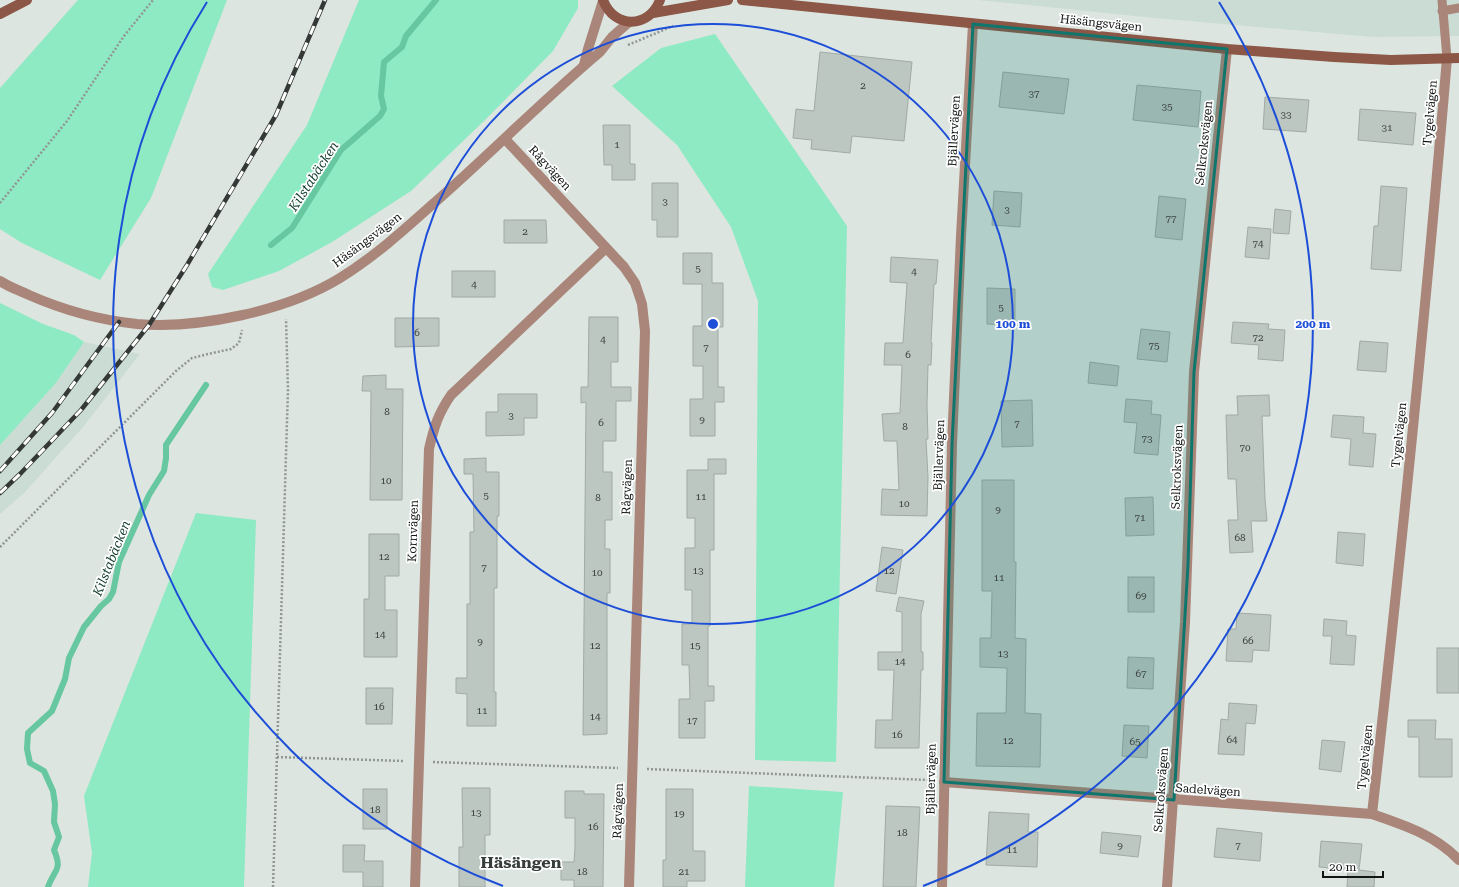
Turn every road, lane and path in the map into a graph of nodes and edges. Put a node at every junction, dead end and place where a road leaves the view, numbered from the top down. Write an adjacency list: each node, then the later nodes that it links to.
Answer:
1 (27, 0): 11 (street)
2 (153, 0): 21 (path)
3 (603, 0): 12 (street); 19 (street)
4 (660, 0): 10 (street)
5 (728, 0): 10 (street)
6 (742, 0): 13 (street, Häsängsvägen)
7 (1442, 0): 9 (lane)
8 (1459, 8): 9 (lane)
9 (1442, 11): 17 (lane)
10 (653, 13): 12 (street)
11 (0, 14)
12 (629, 22): 19 (street, Häsängsvägen)
13 (973, 24): 16 (street, Häsängsvägen); 30 (street, Bjällervägen)
14 (674, 25): 15 (path)
15 (625, 46)
16 (1227, 49): 17 (street, Häsängsvägen); 31 (street, Selkroksvägen)
17 (1447, 58): 18 (street, Häsängsvägen); 32 (street, Tygelvägen)
18 (1459, 58)
19 (584, 65): 20 (street, Häsängsvägen)
20 (505, 139): 22 (street, Rågvägen); 23 (street, Häsängsvägen)
21 (0, 203)
22 (606, 248): 28 (street, Kornvägen); 29 (street, Rågvägen)
23 (0, 281)
24 (286, 319): 27 (path)
25 (242, 329): 26 (path)
26 (0, 547)
27 (277, 757): 28 (path); 34 (path)
28 (418, 762): 29 (path); 35 (street, Kornvägen)
29 (632, 768): 30 (path); 36 (street, Rågvägen)
30 (944, 782): 31 (street, Sadelvägen); 37 (street, Bjällervägen)
31 (1174, 800): 32 (street, Sadelvägen); 38 (street, Selkroksvägen)
32 (1372, 814): 33 (street, Sadelvägen)
33 (1459, 860)
34 (273, 887)
35 (415, 887)
36 (629, 887)
37 (942, 887)
38 (1167, 887)

